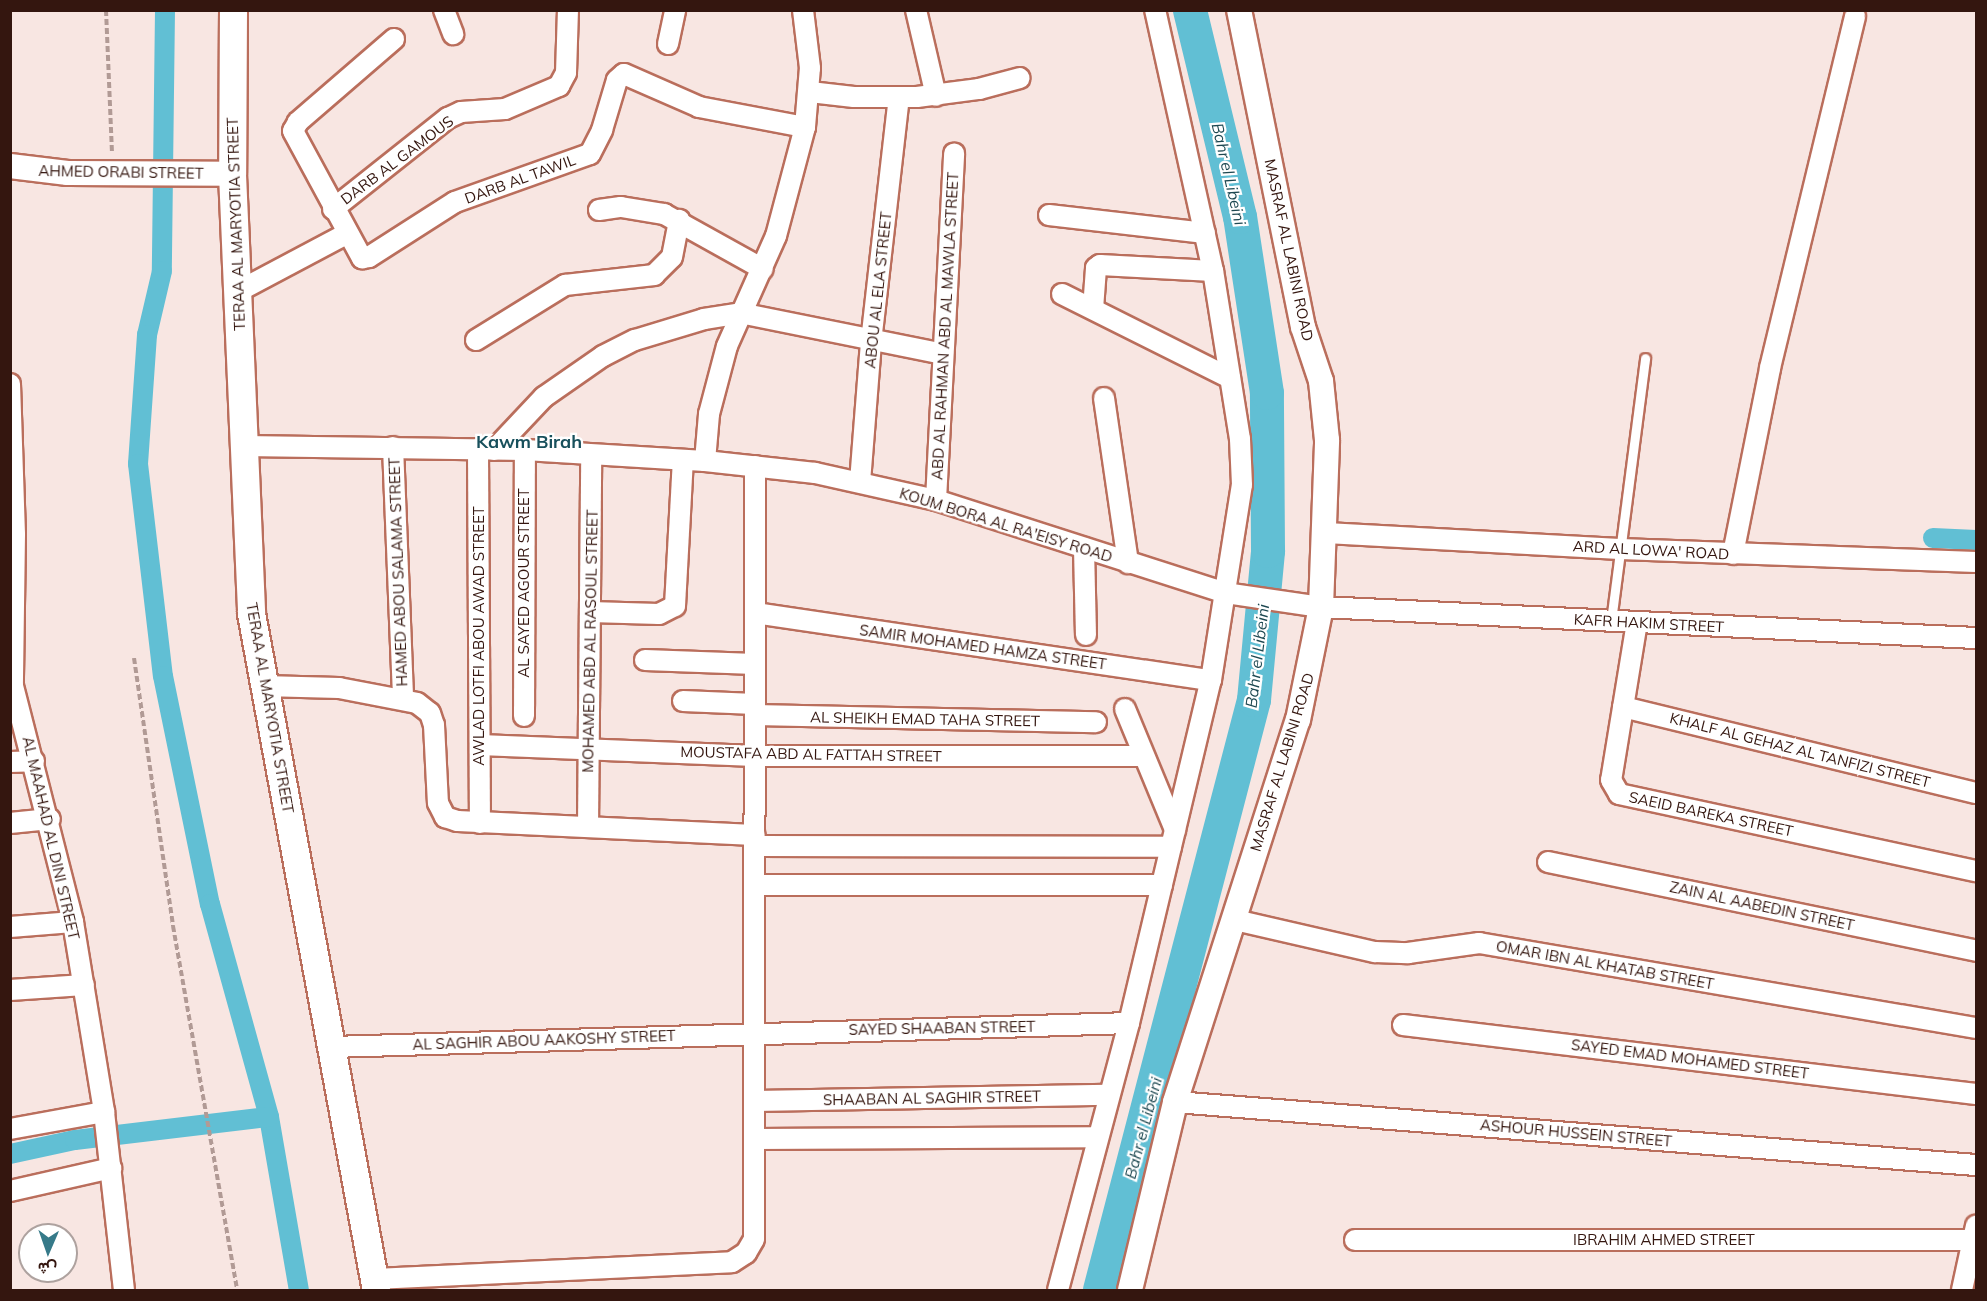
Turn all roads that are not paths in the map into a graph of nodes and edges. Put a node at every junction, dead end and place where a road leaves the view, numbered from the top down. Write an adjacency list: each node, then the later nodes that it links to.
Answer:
1 (233, 10): 20 (main road, TERAA AL MARYOTIA STREET)
2 (444, 10): 10 (street)
3 (568, 10): 21 (street, DARB AL GAMOUS)
4 (675, 10): 12 (street)
5 (803, 10): 14 (street)
6 (916, 10): 15 (street)
7 (1155, 10): 25 (street)
8 (1239, 10): 51 (street, MASRAF AL LABINI ROAD)
9 (1855, 16): 54 (street)
10 (453, 34)
11 (394, 39): 21 (street)
12 (668, 44)
13 (1020, 78): 15 (street)
14 (810, 92): 16 (street); 17 (street)
15 (936, 96): 16 (street)
16 (899, 98): 34 (street, ABOU AL ELA STREET)
17 (805, 126): 26 (street, DARB AL TAWIL); 27 (street)
18 (954, 153): 35 (street, ABD AL RAHMAN ABD AL MAWLA STREET)
19 (20, 168): 20 (street, AHMED ORABI STREET)
20 (232, 174): 29 (main road, TERAA AL MARYOTIA STREET)
21 (333, 209): 26 (street)
22 (599, 210): 24 (street)
23 (1049, 215): 25 (street)
24 (679, 220): 27 (street); 33 (street)
25 (1205, 233): 28 (street)
26 (346, 234): 29 (street)
27 (763, 269): 32 (street)
28 (1213, 271): 31 (street); 37 (street)
29 (237, 292): 40 (main road, TERAA AL MARYOTIA STREET)
30 (1062, 294): 31 (street)
31 (1093, 309): 37 (street)
32 (740, 313): 34 (street); 42 (street); 46 (street)
33 (476, 340)
34 (871, 342): 35 (street); 48 (street, ABOU AL ELA STREET)
35 (943, 354): 50 (street, ABD AL RAHMAN ABD AL MAWLA STREET)
36 (1645, 358): 53 (lane)
37 (1230, 378): 57 (street)
38 (10, 384): 49 (street, AL MAAHAD AL DINI STREET)
39 (1104, 398): 56 (street)
40 (244, 446): 41 (street, KOUM BORA AL RA'EISY ROAD); 70 (main road, TERAA AL MARYOTIA STREET)
41 (393, 447): 42 (street, KOUM BORA AL RA'EISY ROAD); 71 (street, HAMED ABOU SALAMA STREET)
42 (486, 449): 43 (street, KOUM BORA AL RA'EISY ROAD); 78 (street, AWLAD LOTFI ABOU AWAD STREET)
43 (525, 450): 44 (street, KOUM BORA AL RA'EISY ROAD); 76 (street, AL SAYED AGOUR STREET)
44 (591, 455): 45 (street, KOUM BORA AL RA'EISY ROAD); 60 (street, MOHAMED ABD AL RASOUL STREET)
45 (683, 460): 46 (street, KOUM BORA AL RA'EISY ROAD); 60 (street)
46 (705, 461): 47 (street, KOUM BORA AL RA'EISY ROAD)
47 (755, 466): 48 (street, KOUM BORA AL RA'EISY ROAD); 61 (street)
48 (860, 482): 50 (street, KOUM BORA AL RA'EISY ROAD)
49 (13, 499): 59 (street, AL MAAHAD AL DINI STREET)
50 (936, 500): 52 (street, KOUM BORA AL RA'EISY ROAD)
51 (1326, 533): 53 (street, ARD AL LOWA' ROAD); 58 (street, MASRAF AL LABINI ROAD)
52 (1084, 548): 56 (street, KOUM BORA AL RA'EISY ROAD); 64 (street)
53 (1620, 549): 54 (street, ARD AL LOWA' ROAD); 62 (lane)
54 (1733, 554): 55 (street, ARD AL LOWA' ROAD)
55 (1977, 562)
56 (1128, 563): 57 (street, KOUM BORA AL RA'EISY ROAD)
57 (1226, 593): 58 (street, KOUM BORA AL RA'EISY ROAD); 68 (street)
58 (1321, 606): 62 (street, KAFR HAKIM STREET); 95 (street, MASRAF AL LABINI ROAD)
59 (12, 610): 69 (street, AL MAAHAD AL DINI STREET)
60 (590, 612): 79 (street, MOHAMED ABD AL RASOUL STREET)
61 (755, 613): 67 (street); 68 (street, SAMIR MOHAMED HAMZA STREET)
62 (1611, 621): 63 (street, KAFR HAKIM STREET)
63 (1637, 622): 65 (street, KAFR HAKIM STREET); 73 (street, SAEID BAREKA STREET)
64 (1086, 635)
65 (1977, 638)
66 (645, 660): 67 (street)
67 (755, 664): 75 (street)
68 (1210, 680): 89 (street)
69 (12, 686): 82 (street, AL MAAHAD AL DINI STREET)
70 (263, 686): 71 (street); 105 (main road, TERAA AL MARYOTIA STREET)
71 (403, 698): 86 (street)
72 (683, 701): 75 (street, AL SHEIKH EMAD TAHA STREET)
73 (1623, 707): 84 (street, KHALF AL GEHAZ AL TANFIZI STREET); 92 (street, SAEID BAREKA STREET)
74 (1125, 709): 81 (street)
75 (755, 710): 77 (street, AL SHEIKH EMAD TAHA STREET); 80 (street)
76 (524, 716)
77 (1096, 722)
78 (480, 745): 79 (street, MOUSTAFA ABD AL FATTAH STREET); 86 (street, AWLAD LOTFI ABOU AWAD STREET)
79 (589, 749): 80 (street, MOUSTAFA ABD AL FATTAH STREET); 88 (street, MOHAMED ABD AL RASOUL STREET)
80 (755, 756): 81 (street, MOUSTAFA ABD AL FATTAH STREET); 90 (street)
81 (1143, 756): 89 (street)
82 (34, 761): 83 (street); 85 (street, AL MAAHAD AL DINI STREET)
83 (10, 762)
84 (1977, 793)
85 (50, 819): 87 (street); 96 (street, AL MAAHAD AL DINI STREET)
86 (480, 822): 88 (street)
87 (10, 823)
88 (588, 827): 90 (street)
89 (1173, 838): 90 (street); 94 (street)
90 (755, 840): 93 (street)
91 (1548, 862): 98 (street, ZAIN AL AABEDIN STREET)
92 (1977, 871)
93 (755, 885): 94 (street); 104 (street)
94 (1162, 885): 101 (street)
95 (1235, 920): 103 (street, OMAR IBN AL KHATAB STREET); 109 (street, MASRAF AL LABINI ROAD)
96 (73, 922): 97 (street); 99 (street, AL MAAHAD AL DINI STREET)
97 (10, 927)
98 (1977, 951)
99 (84, 985): 100 (street); 110 (street, AL MAAHAD AL DINI STREET)
100 (10, 990)
101 (1129, 1023): 104 (street, SAYED SHAABAN STREET); 107 (street)
102 (1403, 1025): 106 (street, SAYED EMAD MOHAMED STREET)
103 (1977, 1028)
104 (755, 1032): 105 (street, AL SAGHIR ABOU AAKOSHY STREET); 108 (street)
105 (332, 1047): 119 (main road, TERAA AL MARYOTIA STREET)
106 (1977, 1094)
107 (1108, 1095): 108 (street, SHAABAN AL SAGHIR STREET); 112 (street)
108 (755, 1101): 113 (street)
109 (1175, 1102): 114 (street, ASHOUR HUSSEIN STREET); 120 (street, MASRAF AL LABINI ROAD)
110 (104, 1112): 111 (street); 115 (street, AL MAAHAD AL DINI STREET)
111 (10, 1129)
112 (1096, 1137): 113 (street); 122 (street)
113 (755, 1139): 119 (street)
114 (1977, 1165)
115 (111, 1168): 116 (street); 121 (street, AL MAAHAD AL DINI STREET)
116 (10, 1191)
117 (1975, 1233): 118 (street, IBRAHIM AHMED STREET); 123 (street)
118 (1355, 1240)
119 (375, 1285)
120 (1134, 1289)
121 (124, 1290)
122 (1058, 1290)
123 (1962, 1290)

